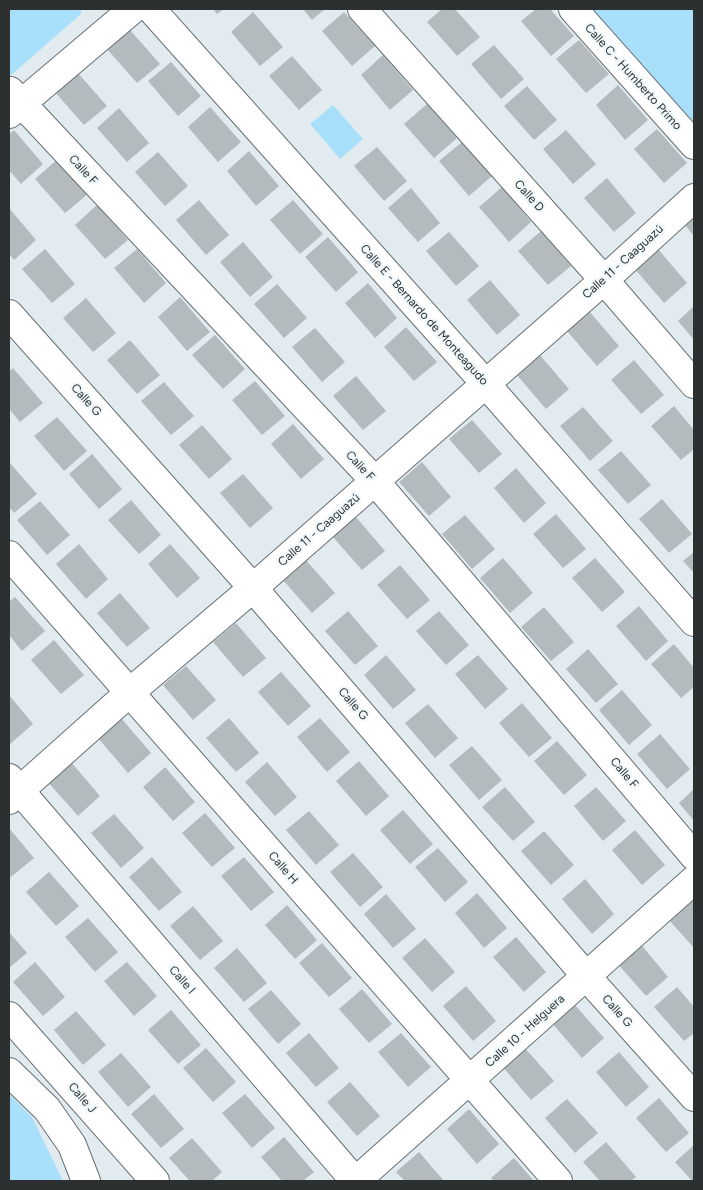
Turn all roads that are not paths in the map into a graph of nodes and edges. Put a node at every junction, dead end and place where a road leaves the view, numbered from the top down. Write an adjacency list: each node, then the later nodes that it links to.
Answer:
1 (107, 9): 6 (street)
2 (133, 9): 6 (street)
3 (151, 9): 11 (street, Calle E - Bernardo de Monteagudo)
4 (362, 9): 9 (street, Calle D)
5 (573, 9): 7 (street, Calle C - Humberto Primo)
6 (12, 100): 13 (street, Calle F)
7 (694, 145)
8 (694, 198): 9 (street, Calle 11 - Caaguazú)
9 (604, 280): 11 (street, Calle 11 - Caaguazú); 12 (street, Calle D)
10 (9, 314): 15 (street, Calle G)
11 (485, 383): 13 (street, Calle 11 - Caaguazú); 16 (street, Calle E - Bernardo de Monteagudo)
12 (694, 384)
13 (374, 480): 15 (street, Calle 11 - Caaguazú); 19 (street, Calle F)
14 (9, 555): 17 (street, Calle H)
15 (253, 588): 17 (street, Calle 11 - Caaguazú); 21 (street, Calle G)
16 (694, 622)
17 (129, 693): 18 (street, Calle 11 - Caaguazú); 24 (street, Calle H)
18 (12, 790): 28 (street, Calle I)
19 (694, 856)
20 (694, 880): 21 (street, Calle 10 - Helguera)
21 (586, 976): 24 (street, Calle 10 - Helguera); 25 (street, Calle G)
22 (9, 1016): 27 (street, Calle J)
23 (9, 1072): 26 (street)
24 (470, 1082): 28 (street, Calle 10 - Helguera); 29 (street, Calle H)
25 (694, 1097)
26 (86, 1181)
27 (155, 1181)
28 (355, 1181)
29 (558, 1181)

